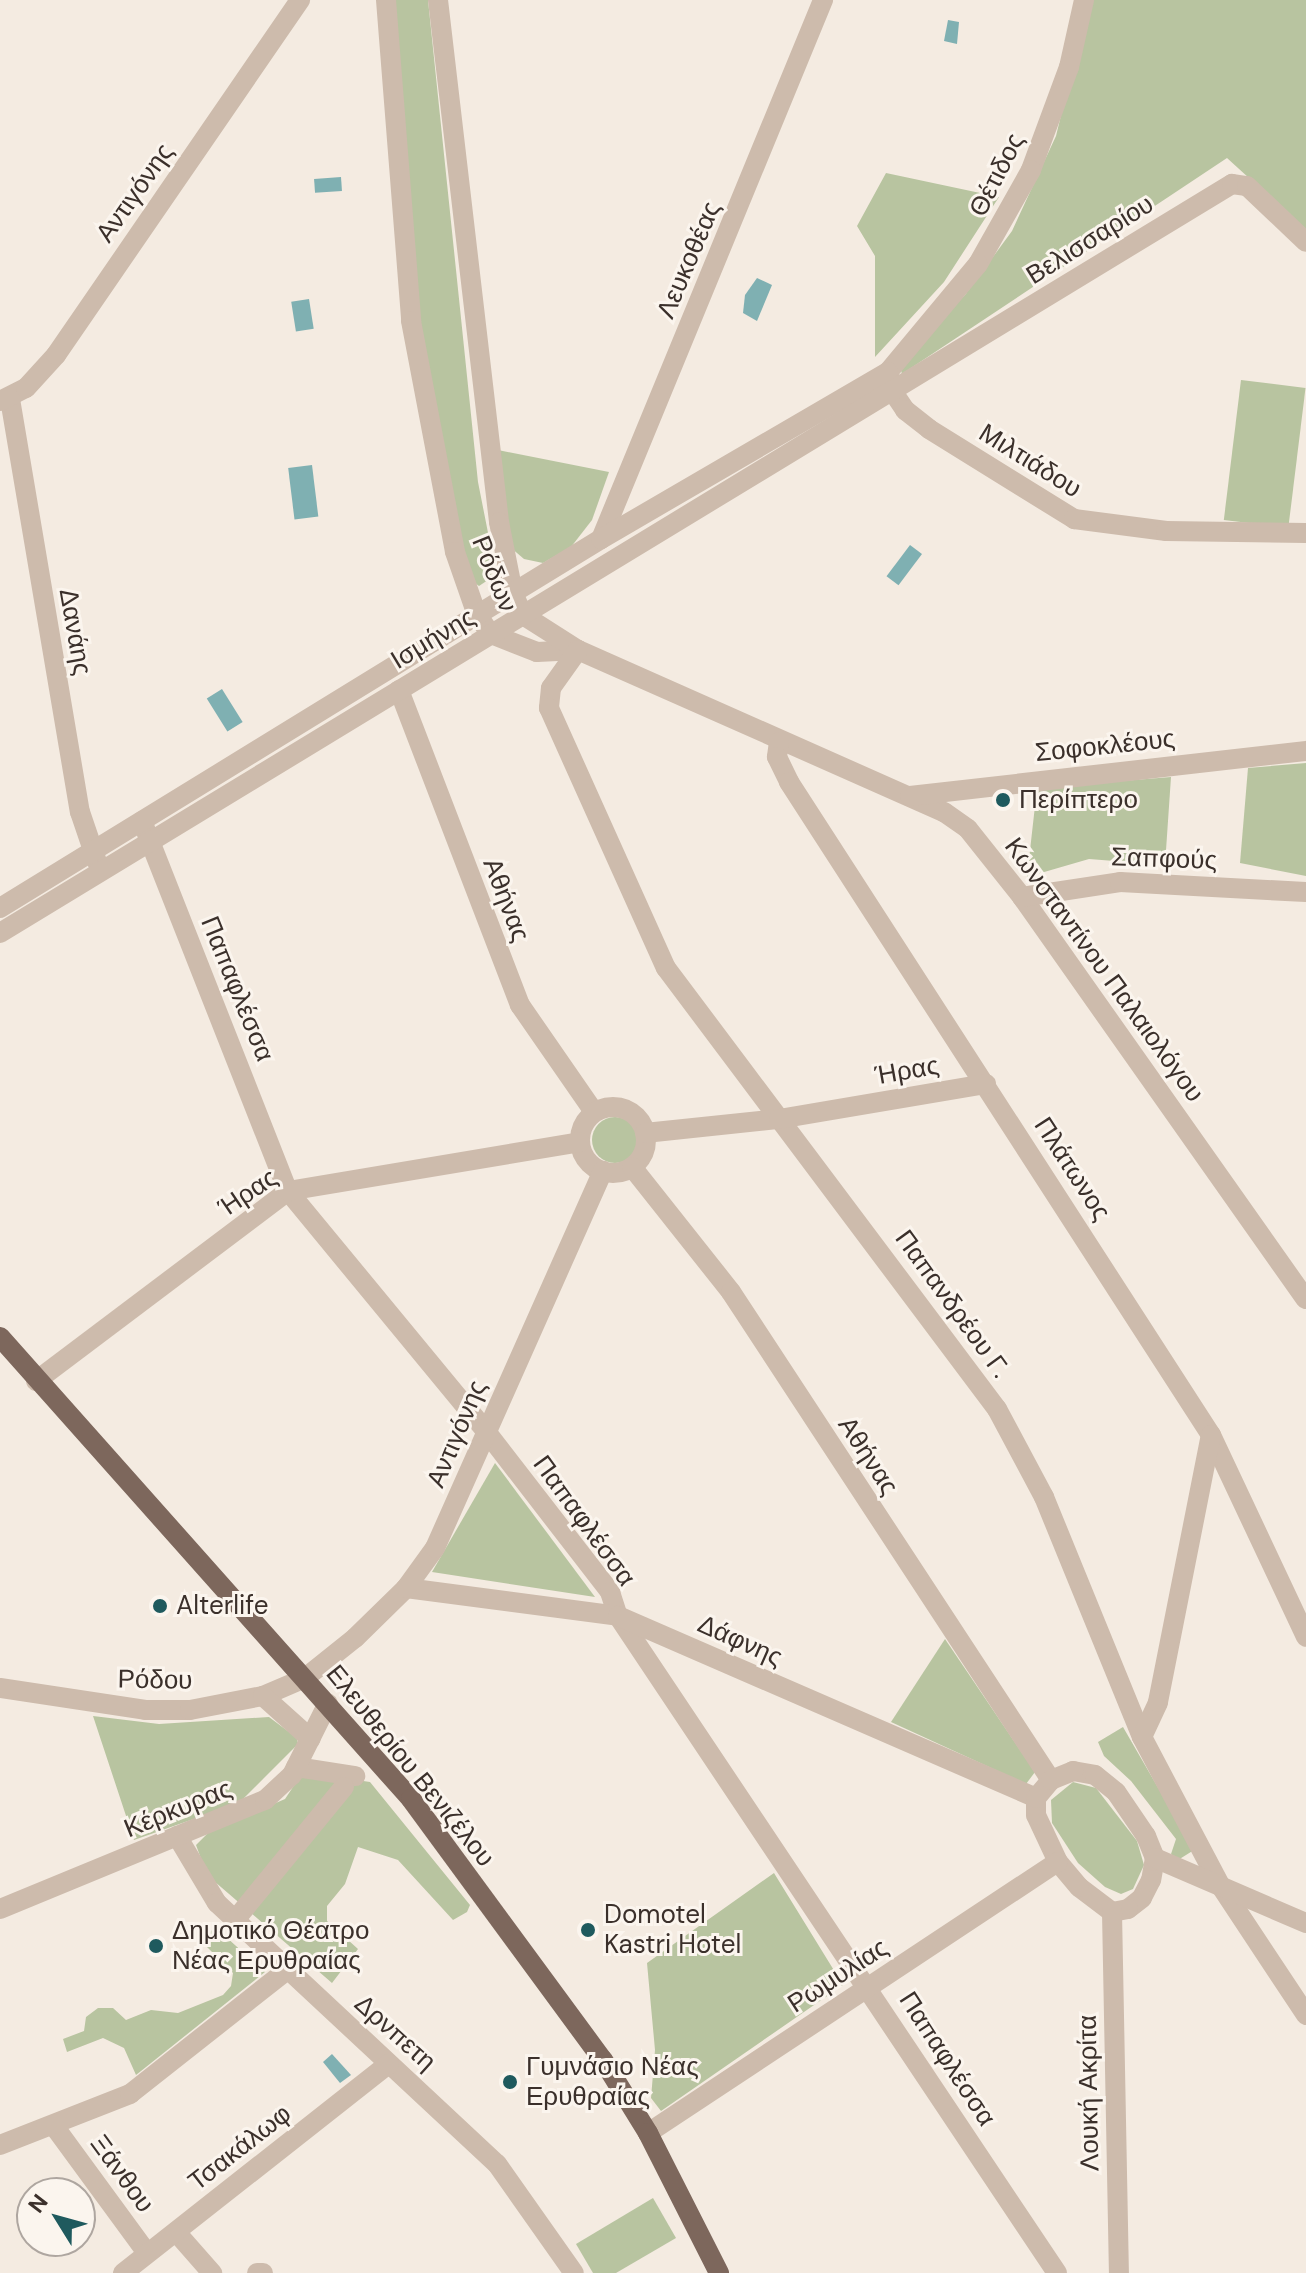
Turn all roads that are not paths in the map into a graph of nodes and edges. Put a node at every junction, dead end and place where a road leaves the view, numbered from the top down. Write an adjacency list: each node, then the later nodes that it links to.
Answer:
1 (300, 0): 8 (street, Αντιγόνης)
2 (386, 0): 12 (street, Ρόδων)
3 (438, 0): 11 (street, Ρόδων)
4 (823, 0): 10 (street, Λευκοθέας)
5 (1084, 0): 7 (street, Θέτιδος)
6 (1306, 242): 7 (street, Βελισσαρίου)
7 (891, 382): 9 (street, Μιλτιάδου); 10 (street, Ισμήνης); 13 (street, Ισμήνης)
8 (5, 400): 22 (street, Δανάης)
9 (1306, 533)
10 (601, 539): 11 (street, Ισμήνης)
11 (513, 593): 12 (street, Ισμήνης); 13 (street, Ρόδων)
12 (477, 615): 14 (street, Ρόδων); 20 (street, Ισμήνης)
13 (523, 615): 14 (street, Ισμήνης); 15 (street, Ρόδων)
14 (491, 634): 15 (street, Ρόδων); 16 (street, Ισμήνης)
15 (578, 650): 17 (street, Κωνσταντίνου Παλαιολόγου); 30 (street, Παπανδρέου Γ.)
16 (399, 690): 21 (street, Ισμήνης); 29 (street, Αθήνας)
17 (779, 742): 19 (street, Κωνσταντίνου Παλαιολόγου); 28 (street, Πλάτωνος)
18 (1306, 751): 19 (street, Σοφοκλέους)
19 (910, 796): 25 (street, Κωνσταντίνου Παλαιολόγου)
20 (142, 821): 21 (street, Παπαφλέσσα); 22 (street, Ισμήνης)
21 (150, 841): 23 (street, Ισμήνης); 35 (street, Παπαφλέσσα)
22 (92, 852): 23 (street, Δανάης); 26 (street, Ισμήνης)
23 (102, 871): 27 (street, Ισμήνης)
24 (1306, 892): 25 (street, Σαπφούς)
25 (1022, 897): 36 (street, Κωνσταντίνου Παλαιολόγου)
26 (0, 908)
27 (0, 933)
28 (986, 1084): 30 (street, Ήρας); 40 (street, Πλάτωνος)
29 (594, 1112): 31 (street); 32 (street)
30 (779, 1119): 31 (street, Ήρας); 48 (street, Παπανδρέου Γ.)
31 (645, 1133): 33 (street)
32 (580, 1142): 34 (street); 35 (street, Ήρας)
33 (632, 1167): 34 (street); 51 (street, Αθήνας)
34 (603, 1171): 39 (street, Αντιγόνης)
35 (288, 1191): 38 (street, Ήρας); 39 (street, Παπαφλέσσα)
36 (1306, 1299)
37 (0, 1337): 38 (main road, Ελευθερίου Βενιζέλου)
38 (36, 1381): 44 (main road, Ελευθερίου Βενιζέλου)
39 (485, 1430): 41 (street, Αντιγόνης); 42 (street, Παπαφλέσσα)
40 (1211, 1435): 43 (street, Πλάτωνος); 48 (street)
41 (406, 1588): 42 (street, Δάφνης); 44 (street, Αντιγόνης)
42 (618, 1616): 52 (street, Δάφνης); 62 (street, Παπαφλέσσα)
43 (1306, 1637)
44 (305, 1678): 46 (street, Ρόδου); 47 (main road, Ελευθερίου Βενιζέλου)
45 (0, 1688): 46 (street, Ρόδου)
46 (263, 1696): 49 (street)
47 (328, 1703): 49 (street, Κέρκυρας); 66 (main road, Ελευθερίου Βενιζέλου)
48 (1142, 1737): 56 (street, Παπανδρέου Γ.)
49 (311, 1739): 50 (street, Κέρκυρας)
50 (296, 1767): 53 (street, Κέρκυρας); 59 (street)
51 (1051, 1780): 52 (street); 54 (street)
52 (1036, 1798): 55 (street)
53 (177, 1836): 57 (street, Κέρκυρας); 59 (street, Δρνπετη)
54 (1155, 1858): 56 (street); 58 (street)
55 (1058, 1862): 58 (street); 62 (street, Ρωμυλίας)
56 (1220, 1885): 60 (street); 63 (street, Παπανδρέου Γ.)
57 (0, 1909)
58 (1112, 1912): 77 (street, Λουκή Ακρίτα)
59 (235, 1920): 61 (street, Δρνπετη)
60 (1306, 1923)
61 (287, 1970): 64 (street, Δρνπετη); 65 (street)
62 (868, 1987): 66 (street, Ρωμυλίας); 76 (street, Παπαφλέσσα)
63 (1306, 2015)
64 (389, 2064): 68 (street, Τσακάλωφ); 74 (street, Δρνπετη)
65 (54, 2126): 67 (street); 69 (street, Ξάνθου)
66 (648, 2133): 75 (main road, Ελευθερίου Βενιζέλου)
67 (0, 2145)
68 (176, 2232): 69 (street, Τσακάλωφ); 71 (street)
69 (147, 2253): 70 (street, Τσακάλωφ)
70 (123, 2273)
71 (212, 2273)
72 (257, 2273): 73 (street)
73 (263, 2273)
74 (574, 2273)
75 (719, 2273)
76 (1057, 2273)
77 (1119, 2273)

